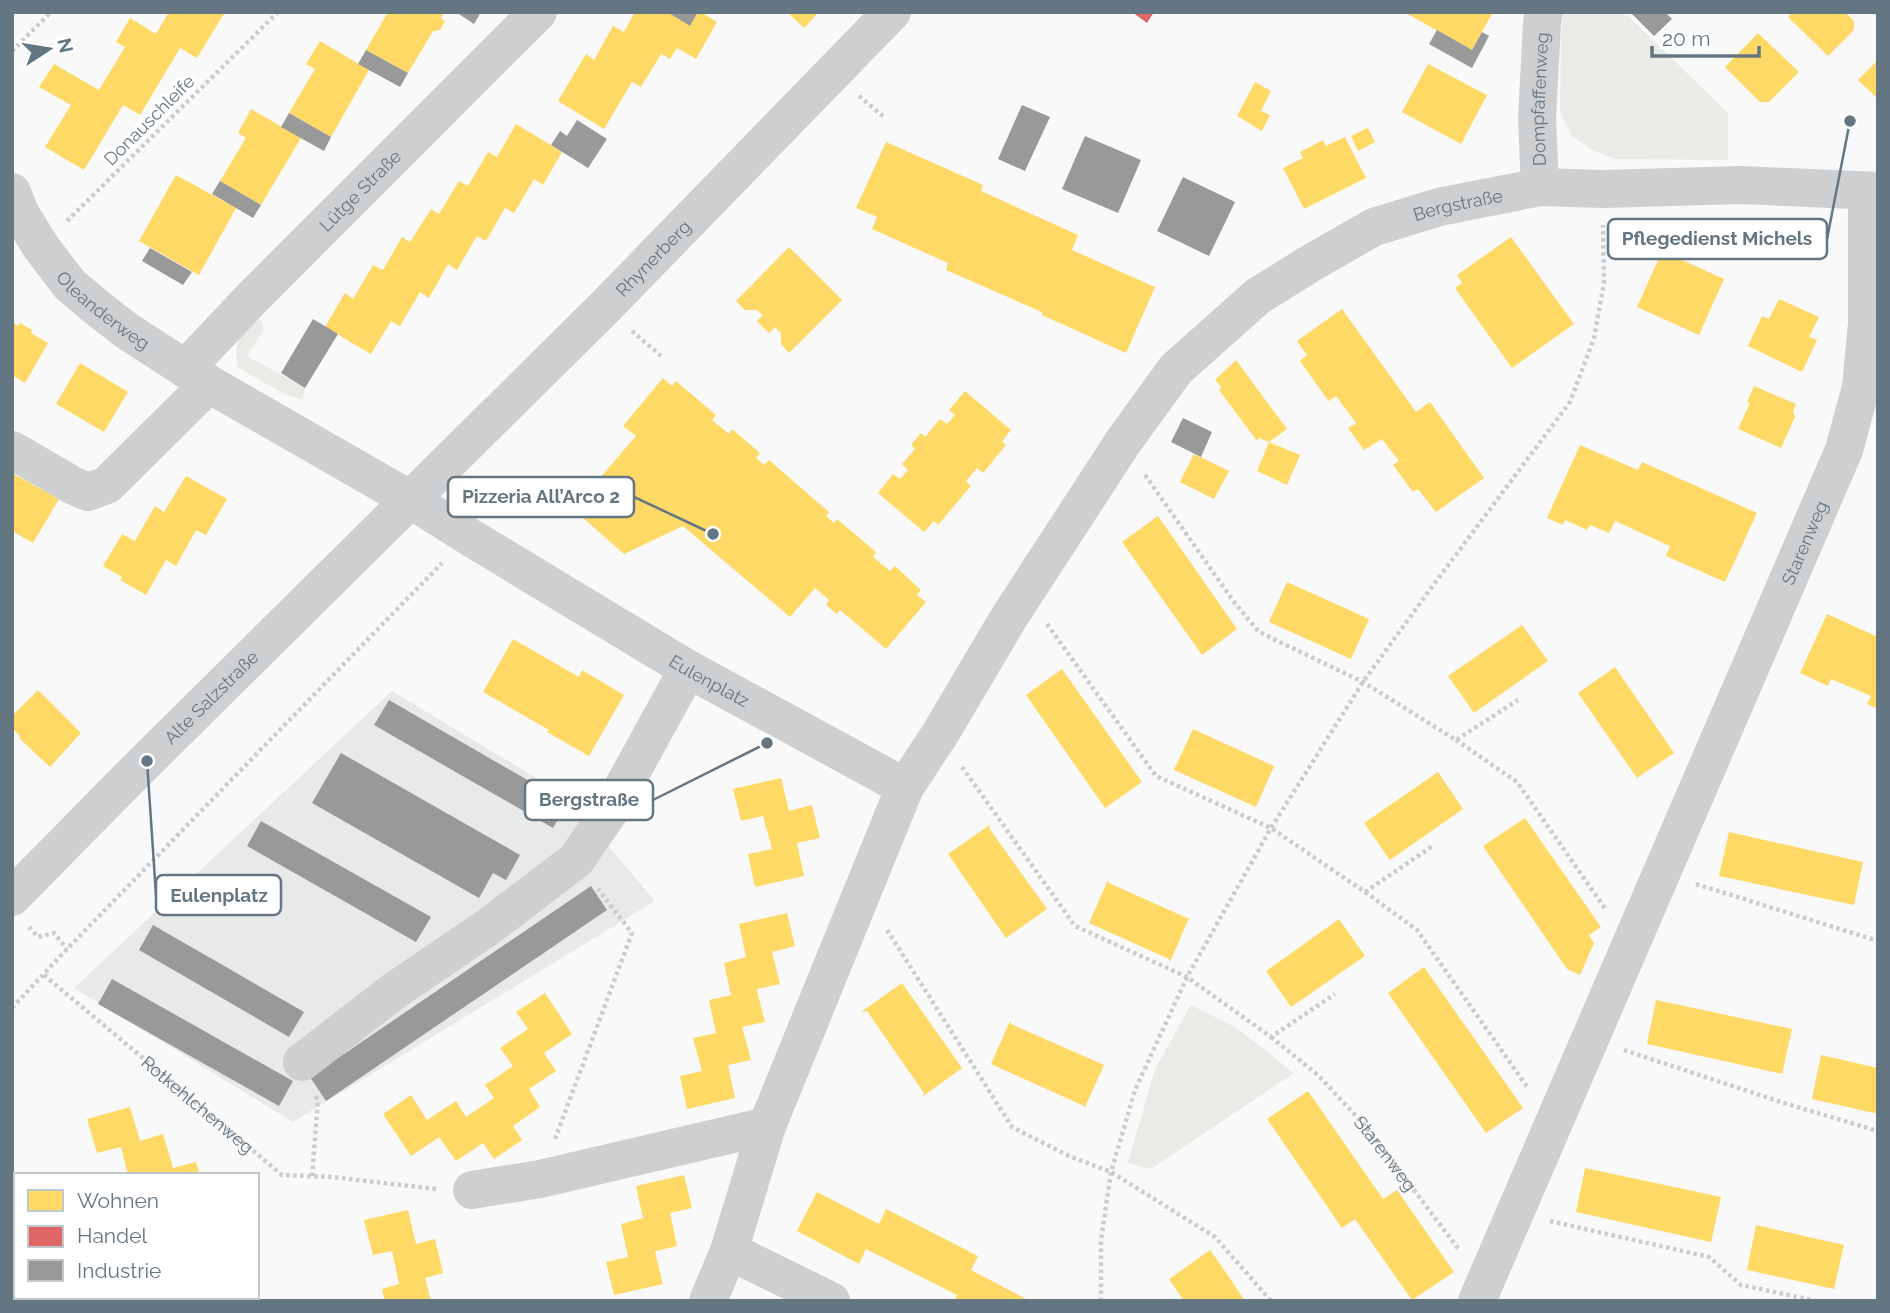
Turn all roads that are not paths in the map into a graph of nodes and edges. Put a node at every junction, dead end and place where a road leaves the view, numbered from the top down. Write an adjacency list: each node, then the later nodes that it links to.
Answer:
1 (538, 12): 7 (street, Lütge Straße)
2 (891, 12): 9 (street, Rhynerberg)
3 (1544, 12): 4 (street, Dompfaffenweg)
4 (1540, 187): 5 (street, Bergstraße); 11 (street, Bergstraße)
5 (1872, 192): 17 (street, Starenweg)
6 (21, 219): 7 (street, Oleanderweg)
7 (197, 376): 8 (street); 9 (street, Oleanderweg)
8 (12, 450)
9 (411, 499): 10 (street, Eulenplatz); 12 (street, Alte Salzstraße)
10 (688, 669): 11 (street, Eulenplatz); 13 (street)
11 (905, 787): 14 (street, Bergstraße)
12 (16, 907)
13 (302, 1062)
14 (767, 1126): 15 (street); 16 (street, Bergstraße)
15 (471, 1190)
16 (729, 1251): 18 (street, Bergstraße); 19 (street)
17 (1481, 1292)
18 (708, 1301)
19 (831, 1301)

